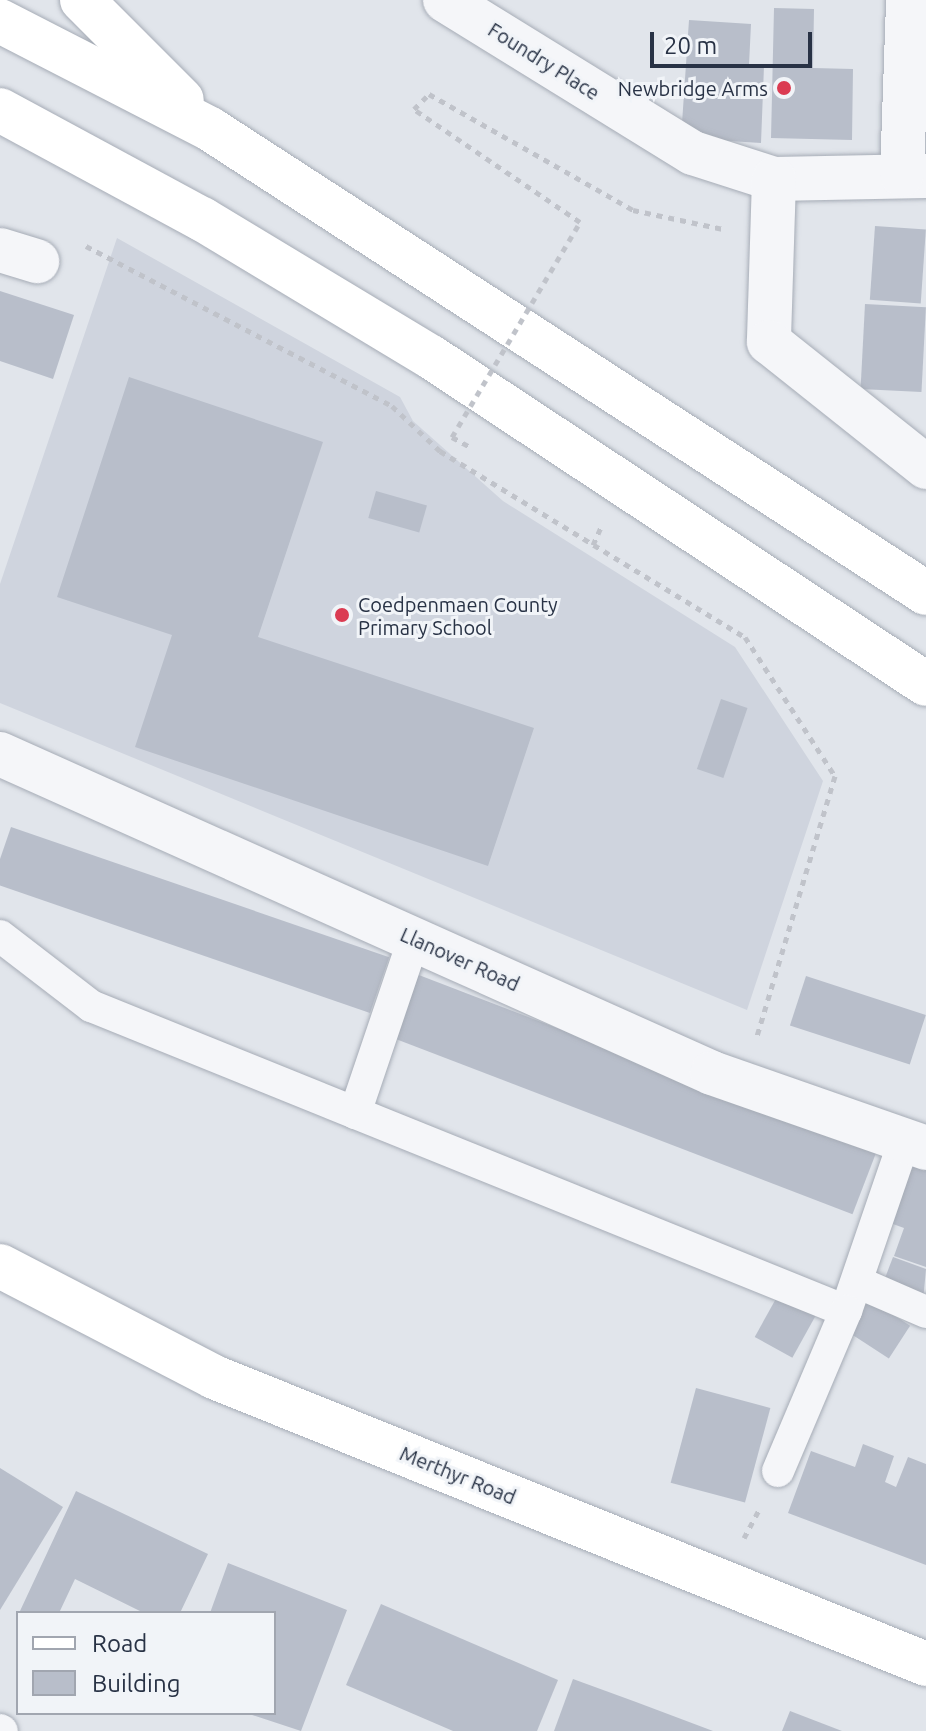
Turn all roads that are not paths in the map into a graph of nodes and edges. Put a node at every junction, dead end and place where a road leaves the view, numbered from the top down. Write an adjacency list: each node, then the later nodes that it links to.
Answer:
1 (82, 0): 6 (main road)
2 (445, 0): 8 (street, Foundry Place)
3 (908, 0): 7 (street)
4 (0, 21): 6 (main road)
5 (0, 110): 11 (main road)
6 (210, 129): 10 (main road)
7 (914, 175): 8 (street, Foundry Place)
8 (774, 179): 9 (street)
9 (926, 467)
10 (926, 593)
11 (926, 684)
12 (4, 764): 14 (street, Llanover Road)
13 (0, 936): 15 (lane)
14 (414, 939): 15 (lane); 16 (street, Llanover Road)
15 (355, 1113): 18 (lane)
16 (915, 1144): 18 (lane)
17 (0, 1266): 21 (main road, Merthyr Road)
18 (852, 1297): 19 (lane); 20 (lane)
19 (926, 1312)
20 (778, 1471)
21 (926, 1664)

